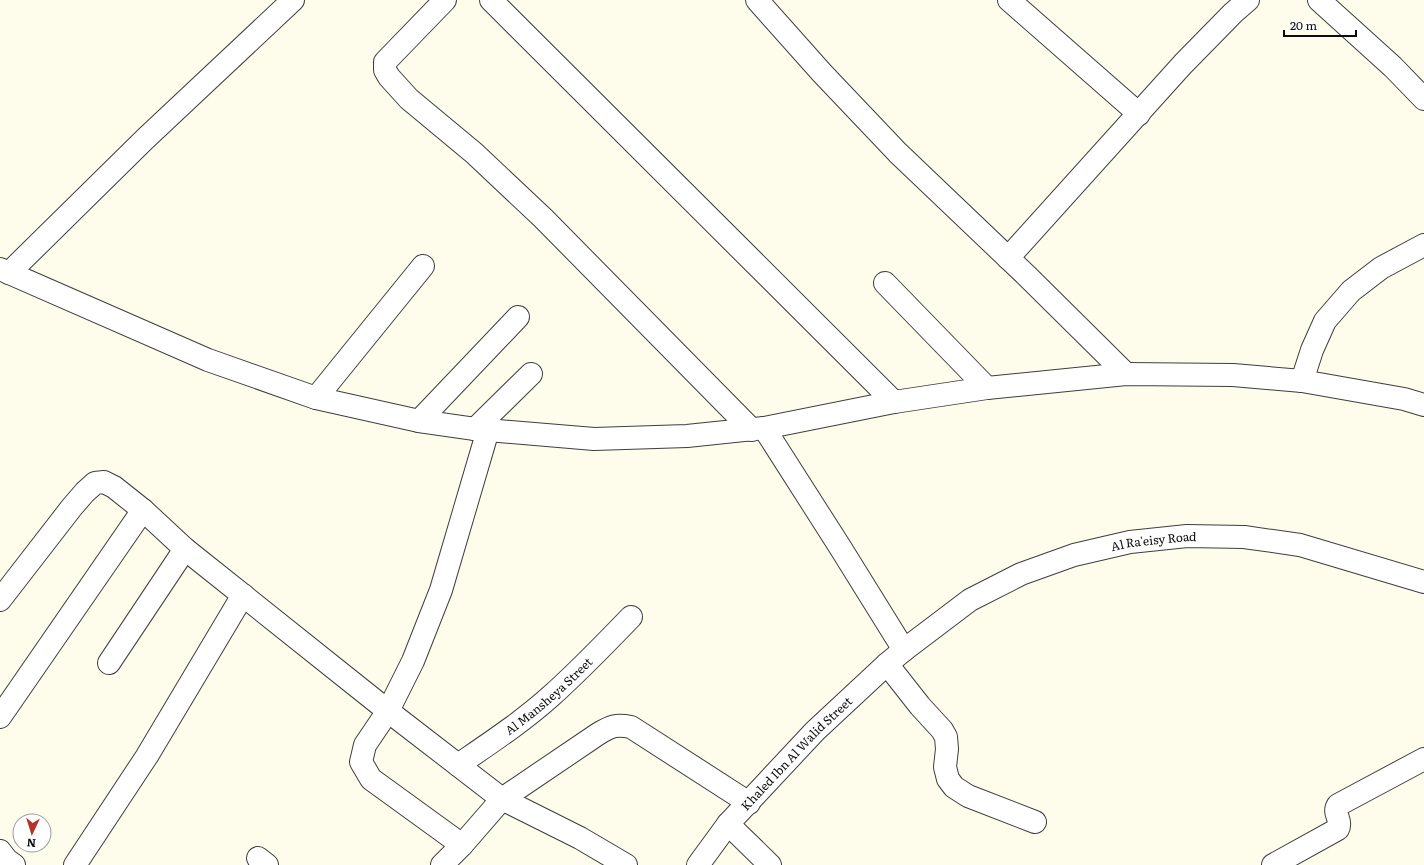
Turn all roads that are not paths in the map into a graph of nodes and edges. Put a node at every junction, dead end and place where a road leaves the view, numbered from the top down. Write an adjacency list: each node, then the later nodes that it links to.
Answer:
1 (293, 0): 13 (street)
2 (445, 0): 24 (street)
3 (491, 0): 21 (street)
4 (757, 0): 11 (street)
5 (1009, 0): 9 (street)
6 (1248, 0): 9 (street)
7 (1319, 0): 8 (street)
8 (1424, 99)
9 (1139, 114): 11 (street)
10 (1424, 244): 18 (street)
11 (1008, 258): 17 (street)
12 (423, 266): 20 (street)
13 (5, 271): 20 (street)
14 (885, 283): 19 (street)
15 (518, 317): 23 (street)
16 (531, 374): 25 (street)
17 (1126, 374): 18 (street); 19 (street)
18 (1302, 381): 22 (street)
19 (987, 388): 21 (street)
20 (316, 398): 23 (street)
21 (894, 402): 24 (street)
22 (1424, 405)
23 (420, 421): 25 (street)
24 (758, 429): 25 (street); 32 (street)
25 (482, 430): 35 (street)
26 (143, 510): 27 (street); 30 (street); 36 (street)
27 (185, 550): 29 (street); 33 (street)
28 (1424, 582): 32 (street, Al Ra'eisy Road)
29 (243, 595): 35 (street); 46 (street)
30 (0, 600)
31 (632, 617): 38 (street, Al Mansheya Street)
32 (904, 650): 34 (street, Khaled Ibn Al Walid Street)
33 (109, 662)
34 (887, 664): 40 (street, Khaled Ibn Al Walid Street); 41 (street)
35 (388, 711): 38 (street); 43 (street)
36 (0, 717)
37 (1424, 759): 51 (street)
38 (458, 765): 39 (street)
39 (502, 799): 40 (street); 43 (street); 48 (street)
40 (748, 803): 42 (street, Khaled Ibn Al Walid Street)
41 (1035, 822)
42 (728, 824): 49 (street, Khaled Ibn Al Walid Street); 50 (street)
43 (462, 845): 47 (street)
44 (0, 851): 45 (street)
45 (14, 865)
46 (76, 865)
47 (442, 865)
48 (626, 865)
49 (698, 865)
50 (770, 865)
51 (1273, 865)

